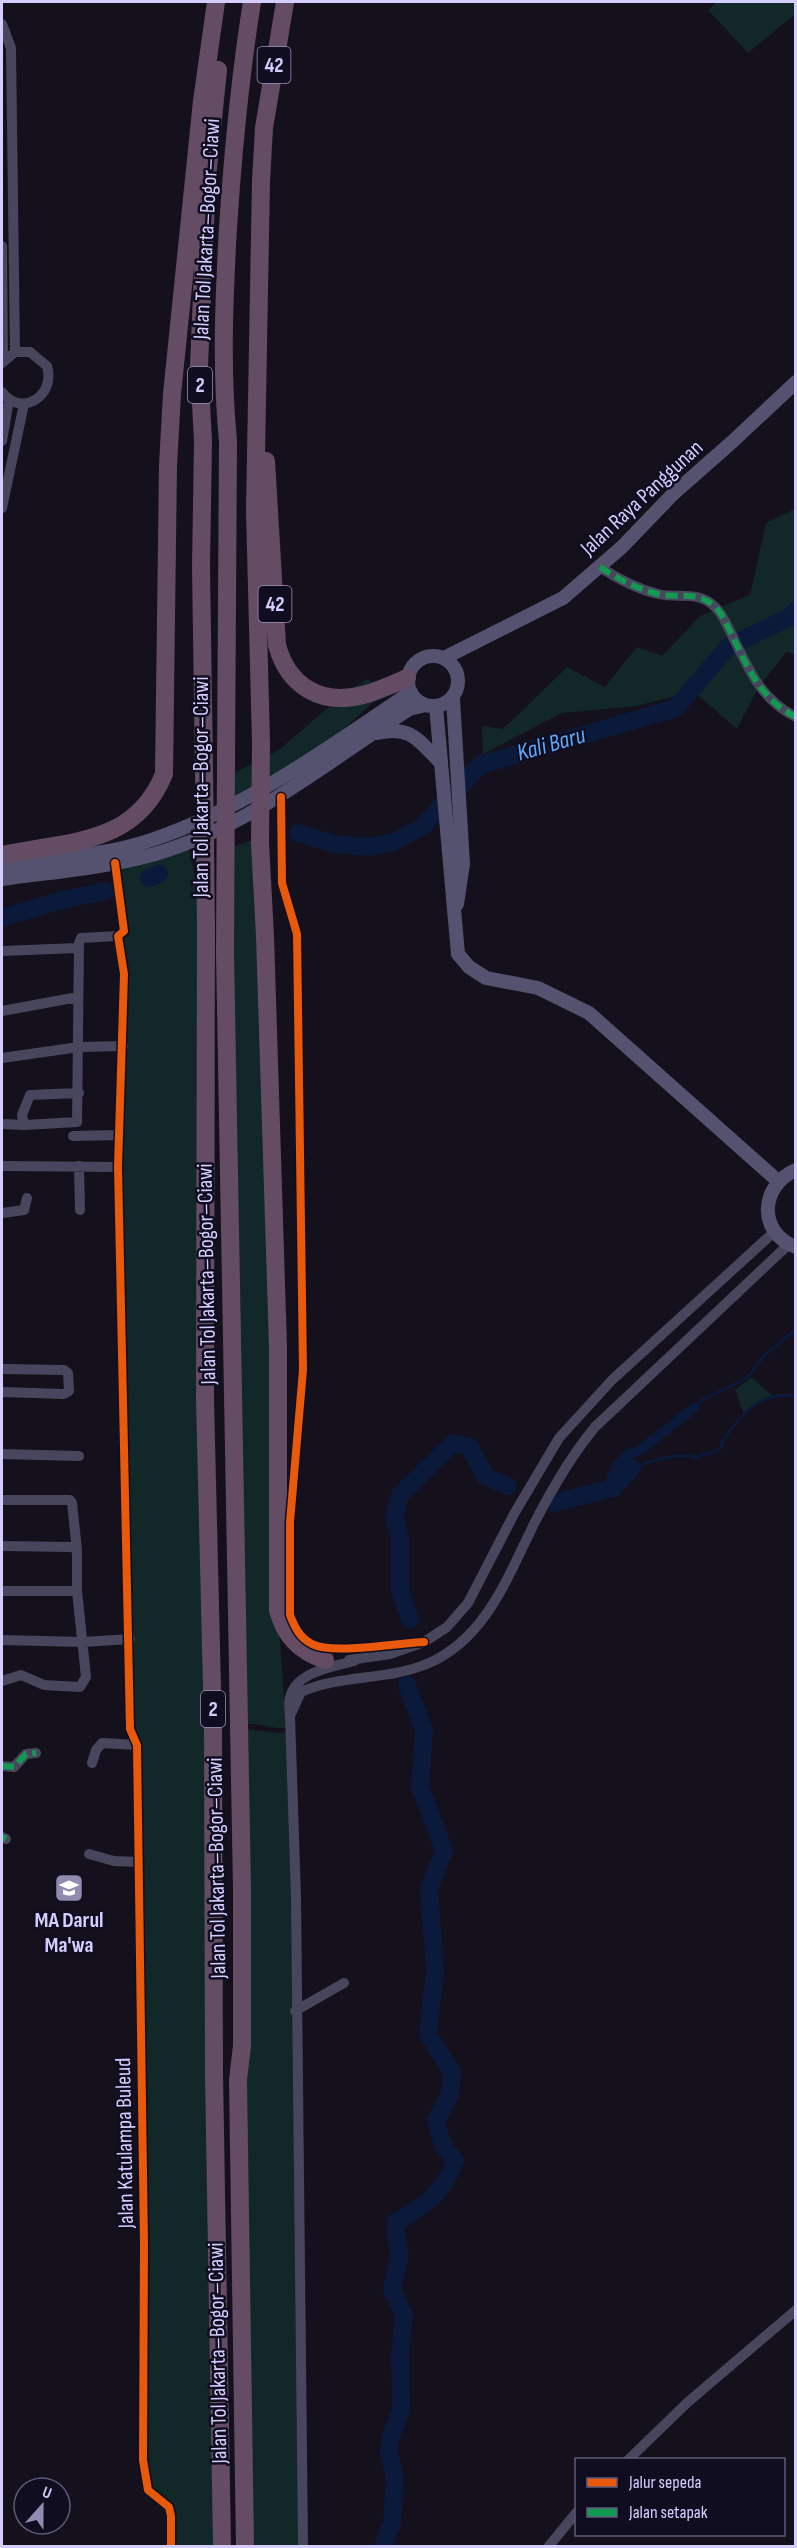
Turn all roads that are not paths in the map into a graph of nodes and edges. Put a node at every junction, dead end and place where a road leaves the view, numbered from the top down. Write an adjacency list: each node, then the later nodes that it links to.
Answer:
1 (216, 2): 25 (highway)
2 (226, 2): 82 (highway, Jalan Tol Jakarta–Bogor–Ciawi / 2, bridge)
3 (252, 2): 87 (highway, Jalan Tol Jakarta–Bogor–Ciawi / 2, bridge)
4 (285, 2): 12 (highway, 42)
5 (2, 24): 6 (street)
6 (7, 98): 8 (street)
7 (2, 246): 9 (street)
8 (15, 352): 9 (street); 13 (street)
9 (2, 362)
10 (795, 382): 16 (street, Jalan Raya Panggunan)
11 (5, 395): 13 (street); 14 (street)
12 (257, 403): 18 (highway, 42); 68 (highway, 42, bridge)
13 (24, 404): 15 (street)
14 (2, 441)
15 (2, 508)
16 (600, 567): 17 (street, Jalan Raya Panggunan); 21 (street)
17 (444, 658): 18 (street); 19 (street)
18 (409, 685): 20 (street); 26 (street)
19 (453, 699): 20 (street); 29 (street)
20 (431, 706): 22 (street); 23 (street)
21 (795, 717)
22 (369, 734): 23 (street); 24 (street)
23 (440, 767): 29 (street)
24 (281, 797): 27 (street); 67 (street)
25 (2, 855)
26 (2, 865)
27 (116, 868): 28 (street); 30 (street)
28 (2, 879)
29 (454, 927): 47 (street)
30 (121, 934): 31 (street); 35 (street)
31 (78, 948): 32 (street); 33 (street)
32 (2, 951)
33 (78, 997): 34 (street); 36 (street)
34 (2, 1011)
35 (123, 1046): 36 (street); 41 (street)
36 (79, 1047): 37 (street); 38 (street)
37 (2, 1058)
38 (79, 1093): 40 (street); 40 (street)
39 (2, 1124): 40 (street)
40 (24, 1125)
41 (118, 1135): 42 (street); 45 (street)
42 (73, 1136)
43 (2, 1166): 44 (street)
44 (79, 1166): 45 (street); 49 (street)
45 (118, 1167): 64 (street)
46 (795, 1170): 47 (street)
47 (778, 1181): 51 (street)
48 (27, 1198): 50 (street)
49 (80, 1210)
50 (2, 1213)
51 (774, 1232): 52 (street); 60 (street)
52 (792, 1246): 61 (street)
53 (2, 1369): 54 (street)
54 (2, 1392)
55 (2, 1454): 56 (street)
56 (79, 1456)
57 (2, 1500): 59 (street)
58 (2, 1546): 59 (street)
59 (77, 1550): 63 (street)
60 (493, 1557): 61 (street); 67 (street)
61 (513, 1566): 71 (street)
62 (2, 1591): 63 (street)
63 (77, 1592): 66 (street)
64 (130, 1639): 66 (street); 72 (street, Jalan Katulampa Buleud)
65 (2, 1640): 66 (street)
66 (83, 1642): 70 (street)
67 (424, 1642): 69 (street)
68 (325, 1660): 69 (street)
69 (354, 1661): 71 (street)
70 (2, 1681)
71 (290, 1716): 79 (street)
72 (137, 1744): 74 (street); 77 (street, Jalan Katulampa Buleud)
73 (36, 1753): 75 (street)
74 (92, 1763)
75 (2, 1766)
76 (89, 1854): 77 (street)
77 (139, 1862): 84 (street, Jalan Katulampa Buleud)
78 (344, 1983): 79 (street)
79 (296, 2011): 88 (street)
80 (795, 2310): 81 (street)
81 (630, 2458)
82 (222, 2493): 85 (highway); 86 (highway, Jalan Tol Jakarta–Bogor–Ciawi / 2)
83 (575, 2514): 89 (street)
84 (171, 2547)
85 (216, 2547)
86 (222, 2547)
87 (245, 2547)
88 (303, 2547)
89 (549, 2547)

